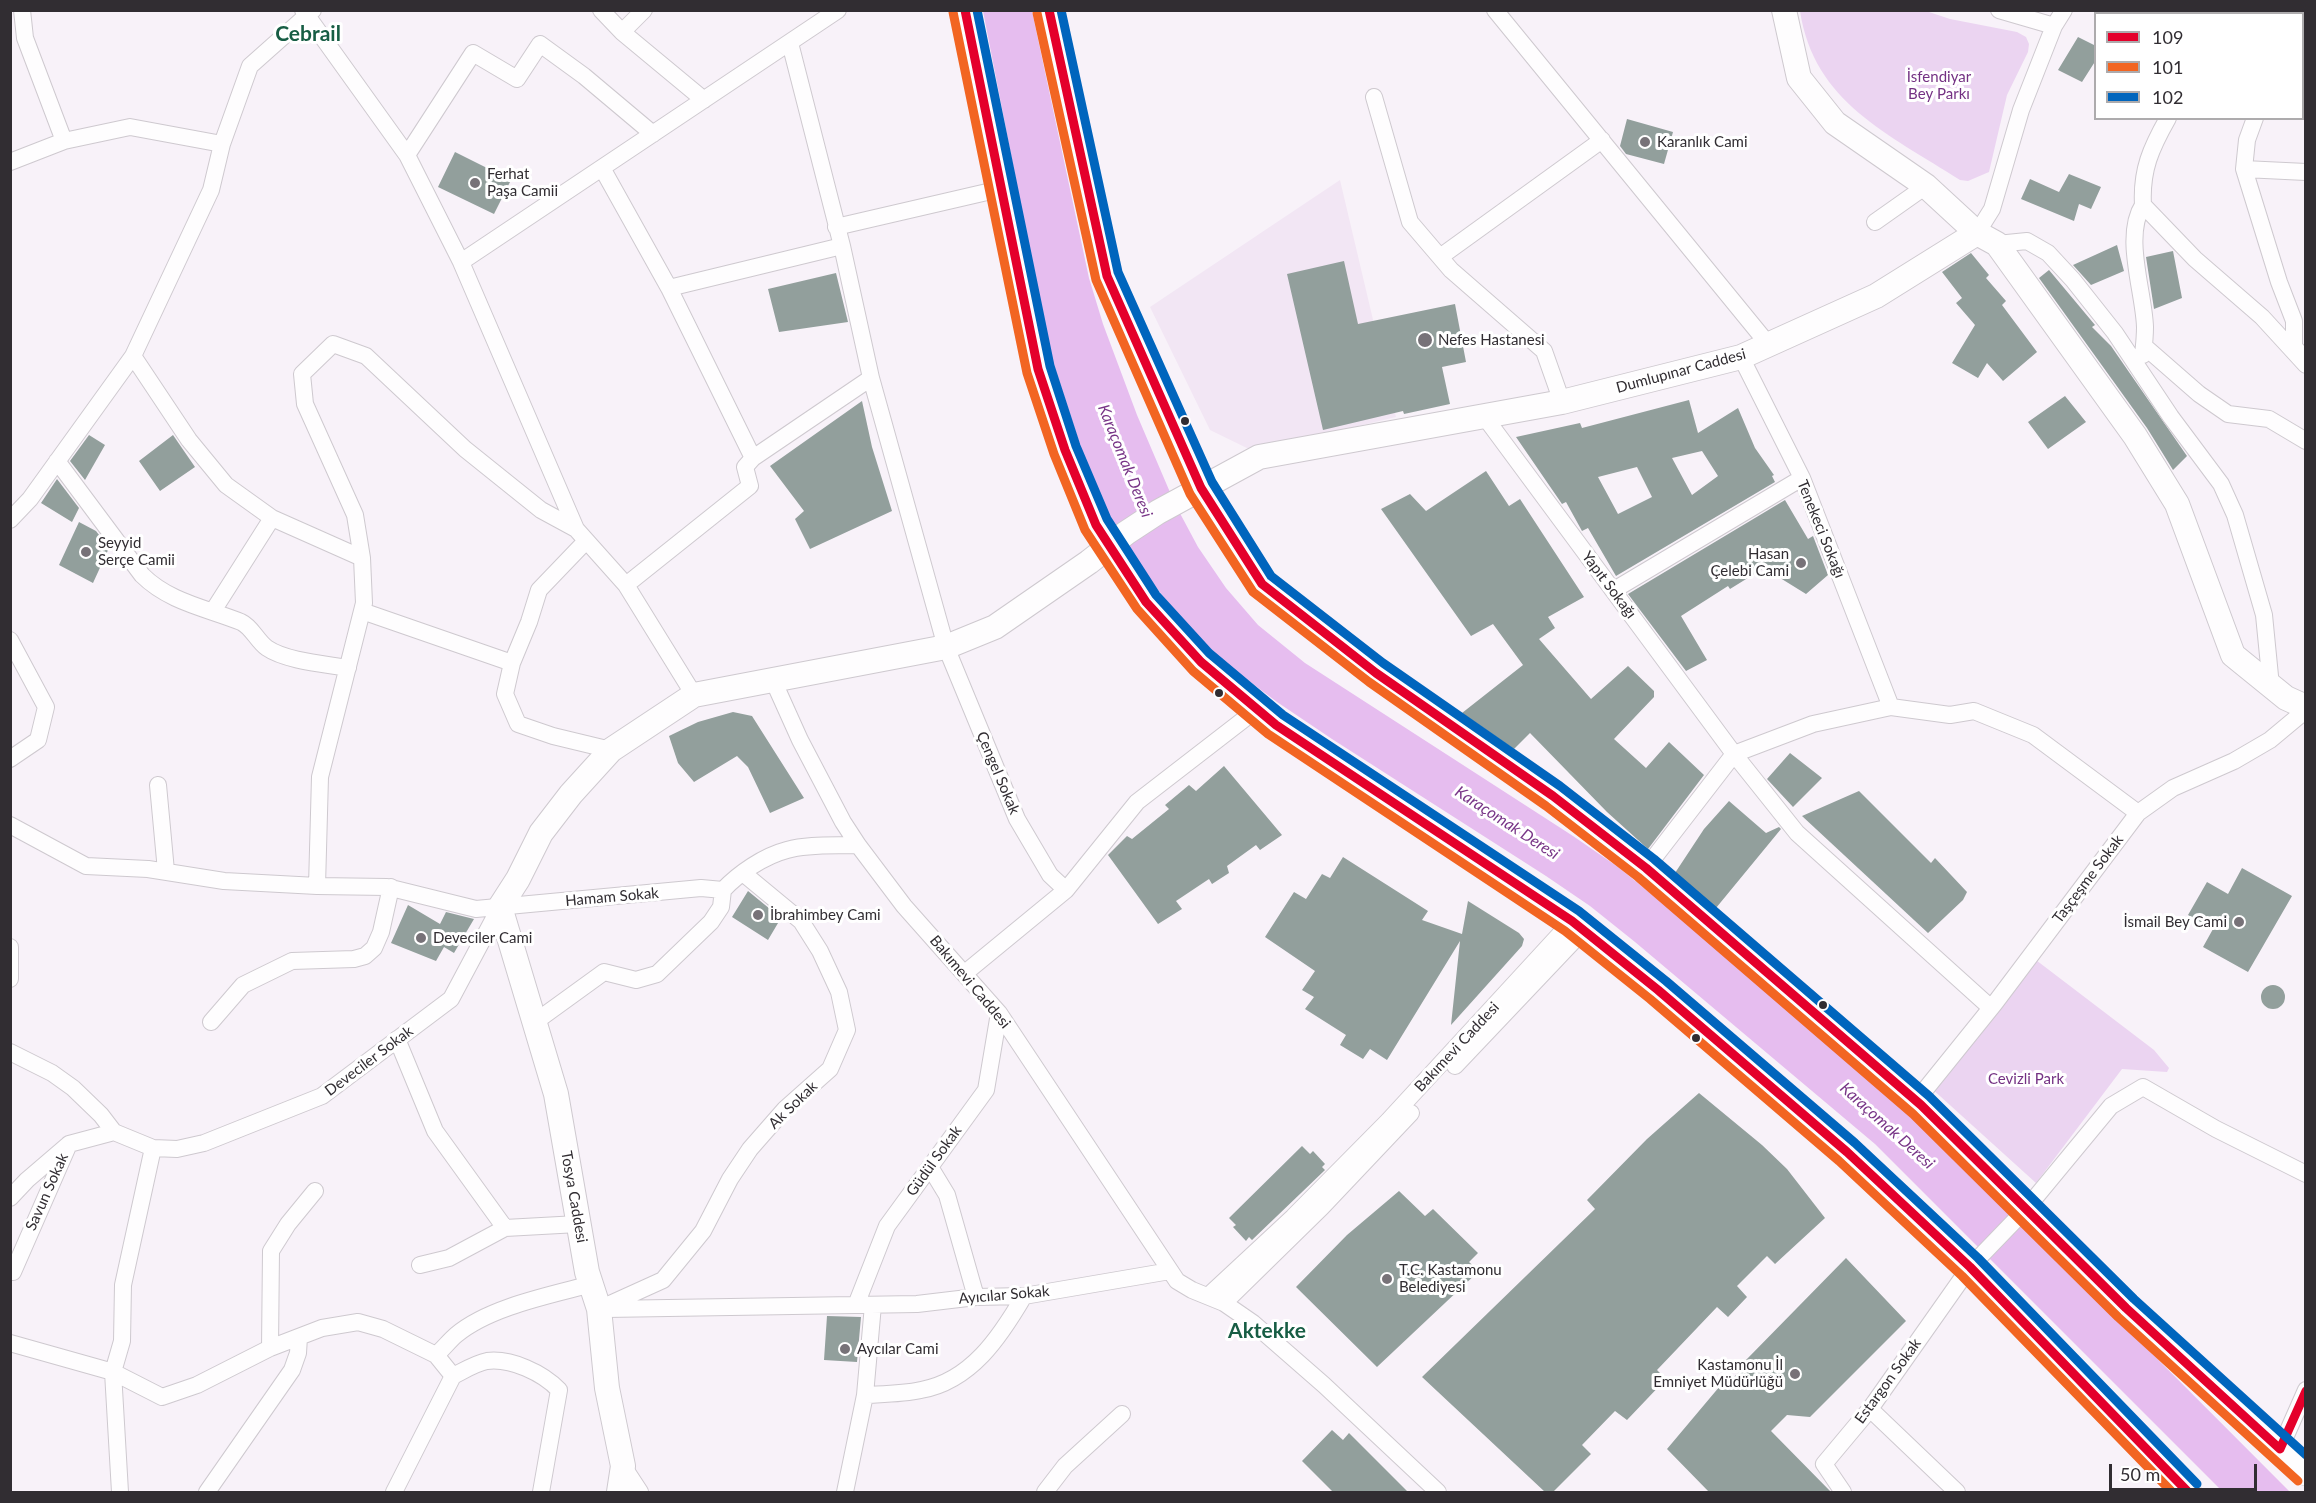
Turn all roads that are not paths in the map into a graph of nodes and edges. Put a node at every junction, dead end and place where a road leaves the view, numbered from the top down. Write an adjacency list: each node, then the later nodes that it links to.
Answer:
1 (22, 10): 21 (street)
2 (601, 10): 13 (street)
3 (644, 10): 13 (street)
4 (838, 10): 14 (street)
5 (965, 10): 29 (main road)
6 (1049, 10): 52 (main road)
7 (1495, 10): 20 (street)
8 (1784, 10): 28 (main road)
9 (1999, 10): 12 (street)
10 (2064, 10): 12 (street, Dumlupınar Caddesi)
11 (308, 12): 22 (street); 23 (street)
12 (2054, 26): 33 (street, Dumlupınar Caddesi)
13 (622, 32): 16 (street)
14 (790, 43): 16 (street); 32 (street, Çengel Sokak)
15 (1374, 97): 35 (street)
16 (704, 100): 19 (street)
17 (2167, 120): 30 (street)
18 (2254, 120): 26 (street)
19 (653, 134): 23 (street); 25 (street)
20 (1602, 140): 35 (street); 38 (street)
21 (64, 141): 22 (street); 24 (street)
22 (222, 144): 41 (street)
23 (407, 154): 36 (street)
24 (10, 162)
25 (602, 168): 36 (street); 37 (street)
26 (2244, 169): 27 (street); 40 (street)
27 (2306, 172)
28 (1926, 186): 31 (street); 33 (main road)
29 (1000, 189): 32 (street); 56 (main road)
30 (2143, 205): 39 (street); 40 (street)
31 (1875, 222)
32 (836, 227): 34 (street, Çengel Sokak)
33 (1987, 238): 38 (main road, Dumlupınar Caddesi); 44 (street); 67 (main road)
34 (842, 246): 37 (street); 45 (street, Çengel Sokak)
35 (1440, 257): 46 (street)
36 (461, 262): 55 (street)
37 (669, 288): 49 (street)
38 (1768, 345): 42 (main road, Dumlupınar Caddesi)
39 (2144, 346): 44 (street); 48 (street)
40 (2300, 351): 43 (street)
41 (133, 356): 50 (street); 53 (street)
42 (1741, 357): 46 (main road, Dumlupınar Caddesi); 51 (street, Tenekeci Sokağı)
43 (2306, 365)
44 (2141, 371): 67 (street)
45 (871, 378): 49 (street); 63 (street, Çengel Sokak)
46 (1562, 402): 47 (main road, Dumlupınar Caddesi)
47 (1484, 416): 52 (main road, Dumlupınar Caddesi); 59 (street, Yapıt Sokağı)
48 (2306, 441)
49 (753, 459): 58 (street)
50 (57, 461): 54 (street); 60 (street)
51 (1802, 478): 59 (street); 69 (street, Tenekeci Sokağı)
52 (1201, 488): 56 (main road, Dumlupınar Caddesi); 79 (main road)
53 (272, 518): 57 (street); 60 (street)
54 (10, 520)
55 (581, 535): 57 (street); 58 (street); 64 (street)
56 (1108, 546): 63 (main road, Dumlupınar Caddesi); 71 (main road)
57 (362, 558): 61 (street)
58 (626, 585): 68 (street)
59 (1614, 590): 73 (street, Yapıt Sokağı)
60 (213, 611): 65 (street)
61 (362, 611): 64 (street); 65 (street)
62 (10, 640): 74 (street)
63 (946, 648): 66 (main road, Dumlupınar Caddesi); 85 (street, Çengel Sokak)
64 (512, 663): 72 (street)
65 (348, 668): 82 (street)
66 (773, 680): 68 (main road, Dumlupınar Caddesi); 78 (street, Bakımevi Caddesi)
67 (2271, 686): 70 (main road)
68 (694, 695): 72 (main road)
69 (1891, 707): 73 (street); 76 (street)
70 (2306, 709): 76 (street, Taşçeşme Sokak)
71 (1256, 710): 85 (street); 87 (main road)
72 (611, 750): 86 (main road)
73 (1734, 754): 79 (street); 91 (street, Yapıt Sokağı)
74 (10, 759)
75 (158, 785): 80 (street)
76 (2138, 813): 91 (street, Taşçeşme Sokak)
77 (10, 825): 80 (street, Hamam Sokak)
78 (858, 845): 81 (street); 89 (street, Bakımevi Caddesi)
79 (1646, 868): 97 (main road)
80 (166, 871): 82 (street, Hamam Sokak)
81 (743, 873): 84 (street); 119 (street, Ak Sokak)
82 (316, 886): 83 (street, Hamam Sokak)
83 (391, 887): 86 (street, Hamam Sokak); 93 (street)
84 (723, 890): 86 (street, Hamam Sokak); 94 (street)
85 (1066, 890): 89 (street)
86 (500, 907): 94 (main road, Tosya Caddesi); 95 (street, Deveciler Sokak)
87 (1578, 925): 109 (main road); 114 (street, Bakımevi Caddesi); 116 (street)
88 (10, 947): 90 (street)
89 (965, 973): 92 (street, Bakımevi Caddesi)
90 (10, 979)
91 (1992, 1008): 97 (street, Taşçeşme Sokak)
92 (999, 1013): 101 (street, Güdül Sokak); 110 (street, Bakımevi Caddesi)
93 (211, 1022)
94 (535, 1022): 106 (main road, Tosya Caddesi)
95 (398, 1039): 100 (street, Deveciler Sokak); 107 (street)
96 (10, 1052): 98 (street)
97 (1916, 1101): 105 (main road)
98 (114, 1132): 99 (street); 100 (street, Deveciler Sokak)
99 (69, 1144): 104 (street); 111 (street, Savun Sokak)
100 (153, 1148): 124 (street)
101 (930, 1167): 115 (street); 117 (street, Güdül Sokak)
102 (2306, 1174): 105 (street, Estargon Sokak)
103 (315, 1191): 122 (street)
104 (10, 1198)
105 (2025, 1210): 109 (street, Estargon Sokak); 130 (main road)
106 (578, 1224): 107 (street); 112 (main road, Tosya Caddesi)
107 (505, 1228): 108 (street)
108 (420, 1265)
109 (1970, 1267): 128 (street, Estargon Sokak); 144 (main road)
110 (1170, 1271): 113 (street, Ayıcılar Sokak); 114 (street, Bakımevi Caddesi)
111 (11, 1276)
112 (592, 1284): 119 (main road, Tosya Caddesi); 123 (street)
113 (1024, 1296): 115 (street, Ayıcılar Sokak); 127 (street)
114 (1208, 1296): 116 (street, Bakımevi Caddesi)
115 (976, 1297): 118 (street, Ayıcılar Sokak)
116 (1224, 1303): 141 (street, Bakımevi Caddesi)
117 (856, 1305): 118 (street, Ayıcılar Sokak); 119 (street, Ayıcılar Sokak)
118 (873, 1305): 127 (street)
119 (599, 1309): 131 (main road, Tosya Caddesi)
120 (299, 1337): 122 (street); 123 (street); 134 (street)
121 (10, 1343): 124 (street)
122 (270, 1348): 124 (street)
123 (436, 1355): 125 (street)
124 (112, 1372): 133 (street)
125 (453, 1376): 135 (street); 136 (street)
126 (2306, 1390): 130 (street)
127 (865, 1395): 139 (street)
128 (1870, 1409): 142 (street, Estargon Sokak); 143 (street)
129 (1122, 1414): 140 (street)
130 (2280, 1449): 132 (main road)
131 (623, 1466): 137 (main road, Tosya Caddesi); 138 (street)
132 (2306, 1472)
133 (120, 1492)
134 (207, 1492)
135 (394, 1492)
136 (541, 1492)
137 (619, 1492)
138 (640, 1492)
139 (845, 1492)
140 (1046, 1492)
141 (1438, 1492)
142 (1844, 1492)
143 (1957, 1492)
144 (2188, 1492)

